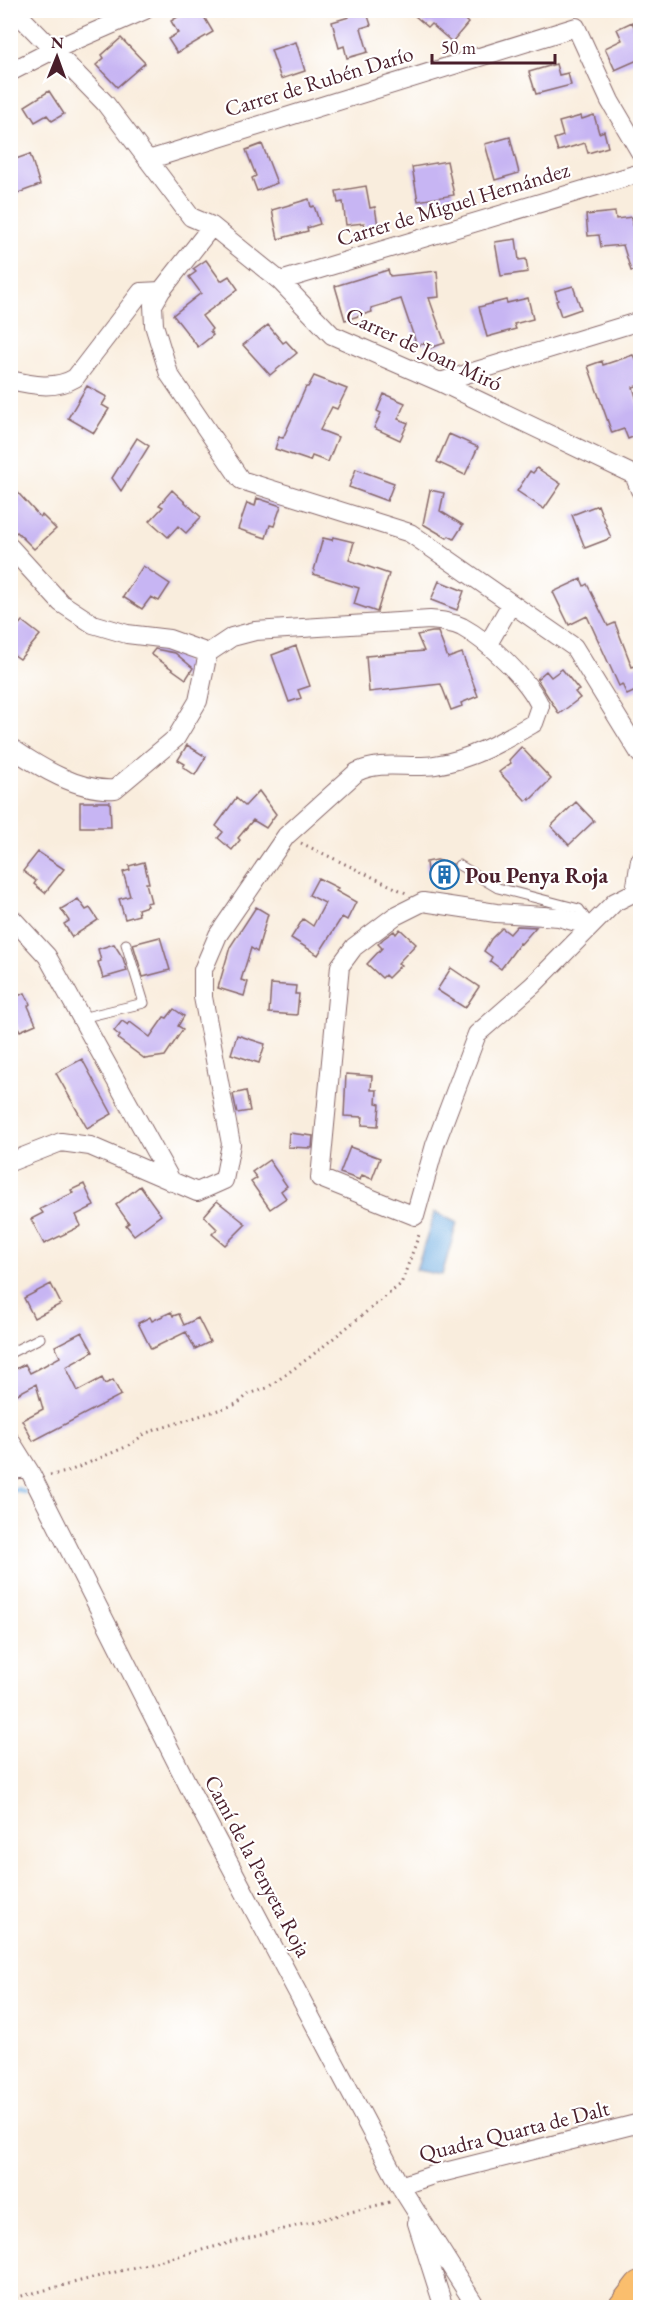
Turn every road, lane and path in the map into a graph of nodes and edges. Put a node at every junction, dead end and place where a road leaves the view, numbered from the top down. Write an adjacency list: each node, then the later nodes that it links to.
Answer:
1 (14, 10): 3 (street, Carrer de Joan Miró)
2 (145, 10): 3 (street)
3 (53, 50): 4 (street); 6 (street, Carrer de Joan Miró)
4 (10, 72)
5 (640, 152): 6 (street, Carrer de Rubén Darío)
6 (148, 160): 8 (street, Carrer de Joan Miró)
7 (640, 173): 9 (street, Carrer de Miguel Hernández)
8 (212, 226): 9 (street, Carrer de Joan Miró); 10 (street)
9 (280, 281): 13 (street, Carrer de Joan Miró)
10 (160, 291): 12 (street); 16 (street)
11 (640, 321): 13 (street)
12 (10, 380)
13 (440, 382): 14 (street, Carrer de Joan Miró)
14 (638, 479)
15 (10, 547): 18 (street)
16 (512, 604): 17 (street); 20 (street)
17 (488, 644): 18 (street); 21 (street)
18 (208, 652): 19 (street)
19 (10, 747)
20 (640, 754)
21 (286, 836): 25 (path); 31 (street)
22 (640, 860): 24 (street)
23 (459, 865): 27 (lane)
24 (638, 892): 27 (street)
25 (423, 902): 27 (street); 32 (street)
26 (10, 916): 29 (street)
27 (591, 926): 32 (street)
28 (126, 944): 29 (lane)
29 (81, 1018): 31 (street)
30 (10, 1162): 31 (street)
31 (172, 1182)
32 (415, 1216): 36 (path)
33 (40, 1338): 34 (lane)
34 (10, 1353)
35 (10, 1440): 36 (street, Camí de la Penyeta Roja)
36 (30, 1472): 37 (lane); 39 (street, Camí de la Penyeta Roja)
37 (10, 1475)
38 (640, 2123): 39 (street, Quadra Quarta de Dalt)
39 (405, 2192): 41 (path); 42 (street, Quadra Quarta de Dalt); 43 (street, Camí de la Penyeta Roja)
40 (640, 2286): 44 (highway)
41 (10, 2299)
42 (444, 2307)
43 (477, 2307)
44 (623, 2307)

